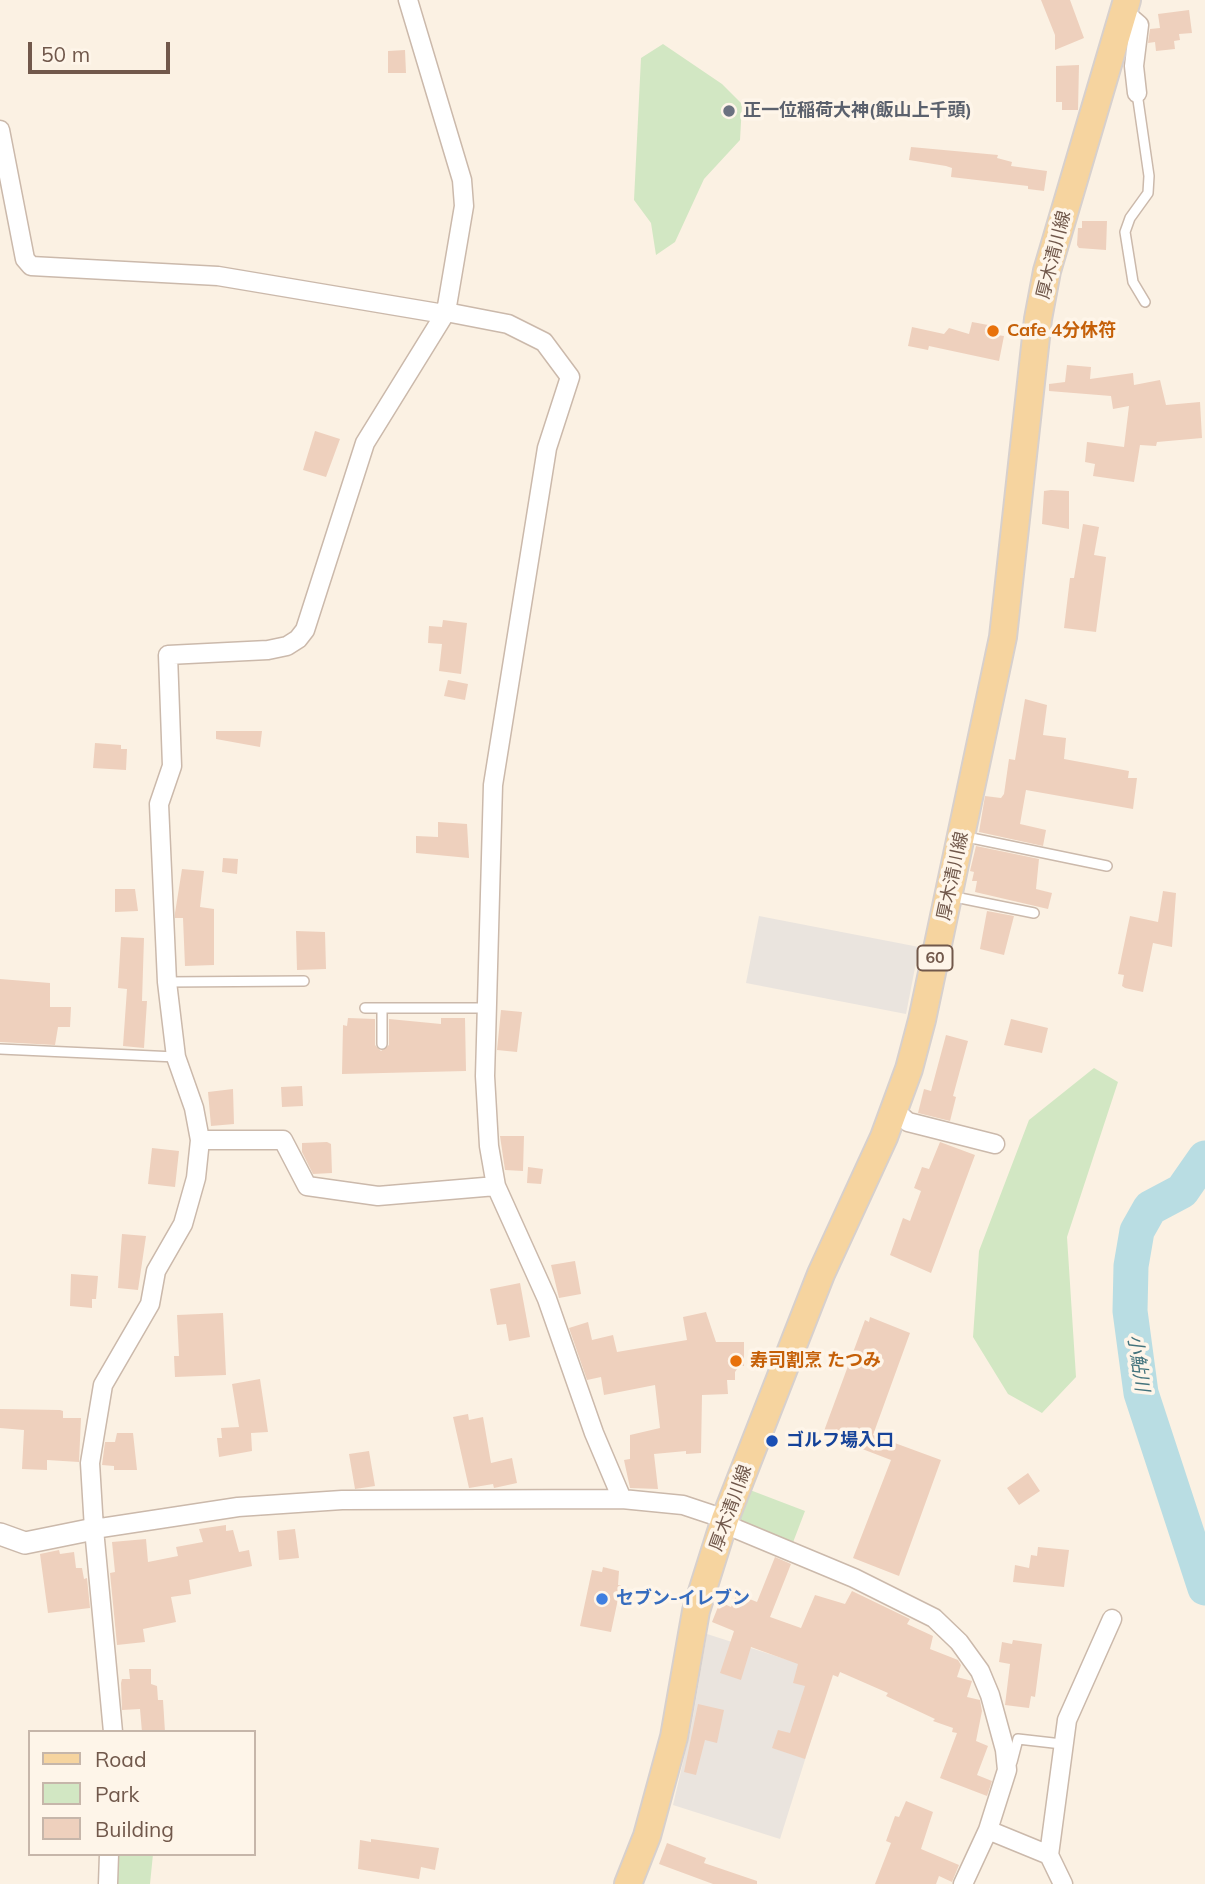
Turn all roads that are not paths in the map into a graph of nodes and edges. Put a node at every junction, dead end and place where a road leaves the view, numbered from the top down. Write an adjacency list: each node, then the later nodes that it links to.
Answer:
1 (408, 0): 6 (street)
2 (1126, 6): 3 (street); 7 (main road, 厚木清川線 / 60)
3 (1140, 87): 5 (lane)
4 (0, 130): 6 (street)
5 (1145, 302)
6 (445, 313): 12 (street); 15 (street)
7 (961, 836): 8 (lane); 9 (main road, 厚木清川線 / 60)
8 (1107, 866)
9 (949, 895): 10 (lane); 19 (main road, 厚木清川線 / 60)
10 (1034, 913)
11 (304, 981): 12 (lane)
12 (167, 982): 18 (street)
13 (365, 1008): 14 (lane)
14 (382, 1008): 15 (lane); 16 (lane)
15 (486, 1008): 22 (street)
16 (382, 1044)
17 (0, 1049): 18 (lane)
18 (176, 1057): 20 (street)
19 (894, 1110): 21 (street); 24 (main road, 厚木清川線 / 60)
20 (200, 1140): 22 (street); 25 (street)
21 (995, 1143)
22 (496, 1186): 23 (street)
23 (622, 1499): 24 (street); 25 (street)
24 (725, 1518): 30 (street); 35 (main road, 厚木清川線 / 60)
25 (94, 1529): 26 (street); 28 (street)
26 (2, 1538)
27 (1112, 1619): 29 (street)
28 (113, 1730)
29 (1062, 1744): 30 (lane); 33 (street)
30 (1007, 1770): 31 (street)
31 (988, 1830): 33 (street); 36 (street)
32 (109, 1856): 34 (street)
33 (1049, 1856): 37 (street)
34 (108, 1884)
35 (628, 1884)
36 (963, 1884)
37 (1063, 1884)

